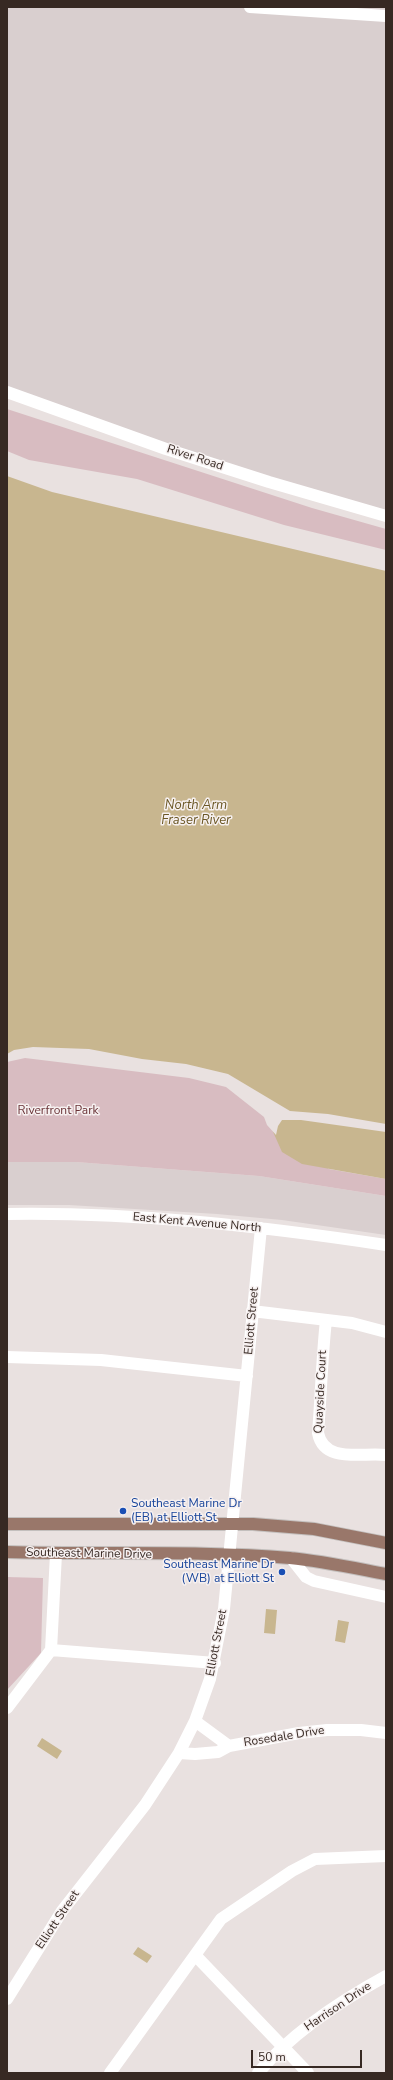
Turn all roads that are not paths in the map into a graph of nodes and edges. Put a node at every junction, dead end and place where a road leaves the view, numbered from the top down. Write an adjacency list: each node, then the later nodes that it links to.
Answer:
1 (250, 7): 2 (street)
2 (386, 16)
3 (7, 392): 4 (street, River Road)
4 (386, 516)
5 (7, 1214): 6 (street, East Kent Avenue North)
6 (261, 1228): 7 (street, East Kent Avenue North); 8 (street, Elliott Street)
7 (386, 1245)
8 (252, 1311): 9 (street); 12 (street, Elliott Street)
9 (326, 1320): 10 (street); 13 (street, Quayside Court)
10 (386, 1332)
11 (7, 1357): 12 (street)
12 (247, 1376): 15 (street, Elliott Street)
13 (386, 1455)
14 (7, 1524): 15 (main road)
15 (232, 1524): 16 (main road); 19 (street, Elliott Street)
16 (386, 1543)
17 (7, 1552): 18 (main road, Southeast Marine Drive)
18 (56, 1554): 19 (main road, Southeast Marine Drive); 23 (street)
19 (229, 1555): 20 (main road, Southeast Marine Drive); 24 (street, Elliott Street)
20 (291, 1558): 21 (main road, Southeast Marine Drive); 22 (street)
21 (386, 1574)
22 (386, 1597)
23 (51, 1650): 24 (street); 25 (street)
24 (215, 1663): 26 (street, Elliott Street)
25 (7, 1708)
26 (195, 1721): 28 (street, Rosedale Drive); 29 (street, Elliott Street)
27 (386, 1734): 28 (street, Rosedale Drive)
28 (229, 1746): 29 (street, Rosedale Drive)
29 (180, 1753): 33 (street, Elliott Street)
30 (386, 1856): 31 (street)
31 (195, 1955): 34 (street); 35 (street)
32 (386, 1976): 34 (street, Harrison Drive)
33 (7, 1999)
34 (282, 2046): 36 (street, Harrison Drive); 37 (street)
35 (110, 2073)
36 (258, 2073)
37 (308, 2073)

